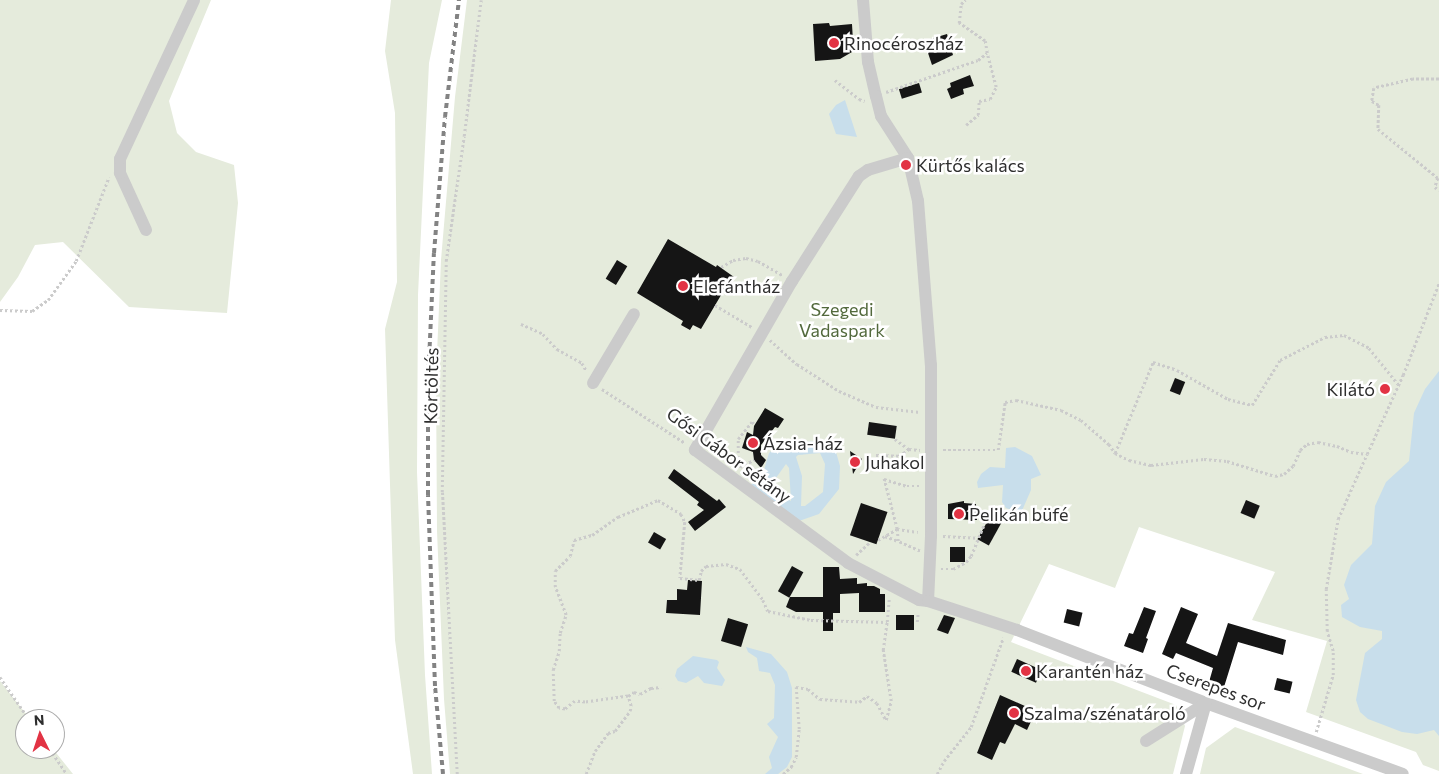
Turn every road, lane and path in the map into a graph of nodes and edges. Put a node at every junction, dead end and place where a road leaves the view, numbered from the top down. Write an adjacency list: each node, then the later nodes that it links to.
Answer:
1 (194, 0): 11 (street)
2 (481, 0): 60 (path, Körtöltés)
3 (863, 0): 8 (street)
4 (965, 0): 5 (path)
5 (987, 53): 8 (path); 9 (path)
6 (1439, 79): 12 (path)
7 (835, 80): 8 (path)
8 (877, 101): 10 (street)
9 (966, 125)
10 (908, 158): 15 (street); 24 (street)
11 (120, 159): 13 (street); 18 (path)
12 (1439, 190)
13 (146, 230)
14 (721, 267): 15 (path)
15 (792, 281): 21 (street)
16 (1439, 283): 23 (path)
17 (715, 305): 21 (path)
18 (0, 310)
19 (634, 314): 22 (street)
20 (521, 324): 22 (path, Gősi Gábor sétány)
21 (763, 334): 24 (path); 28 (street)
22 (593, 382): 28 (path, Gősi Gábor sétány)
23 (1398, 384): 30 (path); 31 (path)
24 (931, 413): 29 (street)
25 (755, 424): 34 (path)
26 (895, 439): 27 (path)
27 (909, 449): 29 (path); 32 (path)
28 (695, 450): 34 (street, Gősi Gábor sétány)
29 (932, 450): 30 (path); 35 (street)
30 (1115, 453): 31 (path)
31 (1367, 454): 56 (path)
32 (876, 455)
33 (754, 460): 34 (path)
34 (735, 473): 45 (street, Gősi Gábor sétány)
35 (931, 486): 37 (path); 39 (street)
36 (992, 505): 40 (path)
37 (897, 529): 38 (path); 39 (path); 42 (path)
38 (885, 536): 41 (path); 42 (path)
39 (931, 536): 40 (path); 44 (street)
40 (977, 538): 46 (path)
41 (878, 540)
42 (898, 541): 44 (path)
43 (870, 542): 45 (path)
44 (930, 556): 46 (street)
45 (848, 563): 47 (street, Gősi Gábor sétány)
46 (930, 570): 48 (street)
47 (891, 587): 48 (street, Gősi Gábor sétány); 49 (path)
48 (928, 601): 50 (street, Cserepes sor)
49 (887, 622): 53 (path); 62 (path)
50 (1012, 628): 54 (street, Cserepes sor); 63 (path)
51 (0, 677): 55 (path)
52 (661, 687): 53 (path)
53 (628, 696): 61 (path)
54 (1206, 702): 57 (street); 64 (street); 65 (street, Cserepes sor)
55 (22, 709)
56 (1320, 717)
57 (1146, 741)
58 (57, 759): 59 (path)
59 (67, 774)
60 (457, 774)
61 (586, 774)
62 (783, 774)
63 (936, 774)
64 (1186, 774)
65 (1404, 774)

